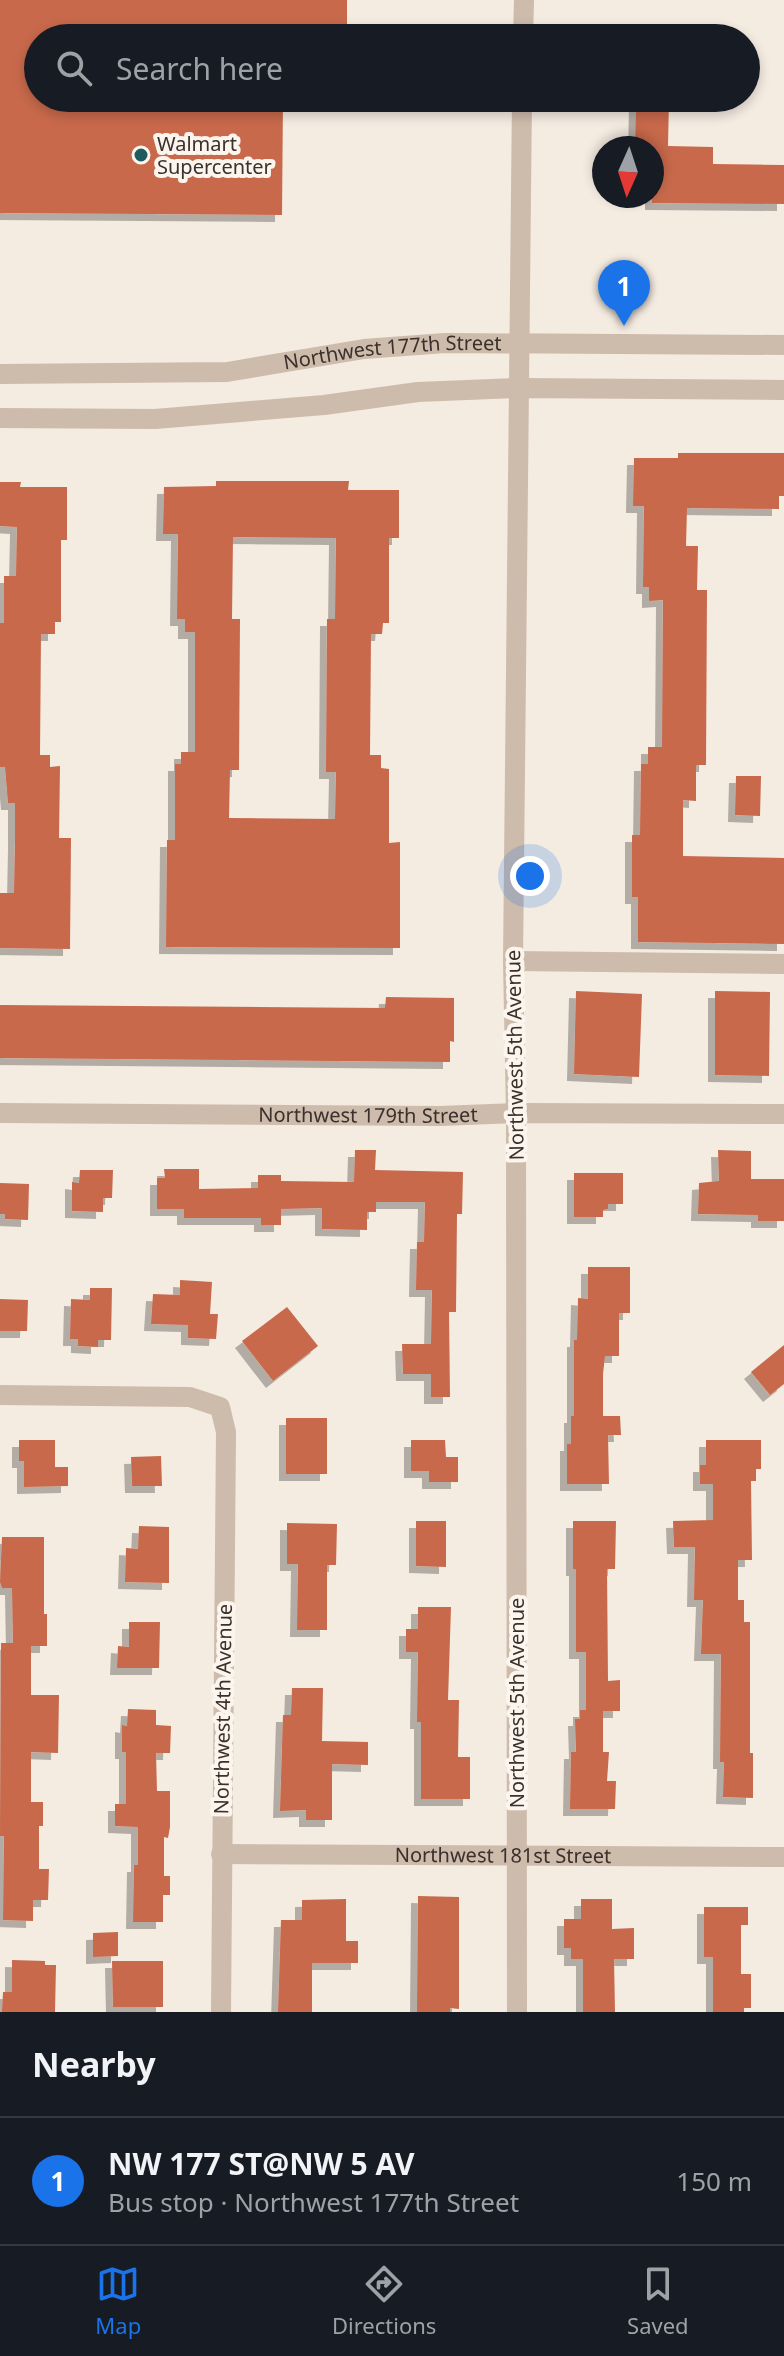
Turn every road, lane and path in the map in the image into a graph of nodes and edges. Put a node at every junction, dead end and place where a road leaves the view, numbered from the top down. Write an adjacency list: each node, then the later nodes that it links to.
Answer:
1 (524, 0): 2 (street)
2 (523, 24)
3 (522, 112): 4 (street, Northwest 5th Avenue)
4 (518, 343): 5 (street, Northwest 177th Street); 6 (street, Northwest 177th Street); 7 (street, Northwest 5th Avenue)
5 (784, 345)
6 (0, 374)
7 (517, 388): 8 (street, Northwest 177th Street); 9 (street, Northwest 177th Street); 10 (street, Northwest 5th Avenue)
8 (784, 390)
9 (0, 418)
10 (513, 961): 11 (street); 13 (street, Northwest 5th Avenue)
11 (784, 964)
12 (0, 1113): 13 (street, Northwest 179th Street)
13 (516, 1113): 14 (street, Northwest 179th Street); 17 (street, Northwest 5th Avenue)
14 (784, 1114)
15 (0, 1395): 16 (street, Northwest 4th Avenue)
16 (221, 1854): 17 (street, Northwest 181st Street); 19 (street, Northwest 4th Avenue)
17 (517, 1856): 18 (street, Northwest 181st Street); 20 (street, Northwest 5th Avenue)
18 (784, 1857)
19 (221, 2012)
20 (517, 2012)

